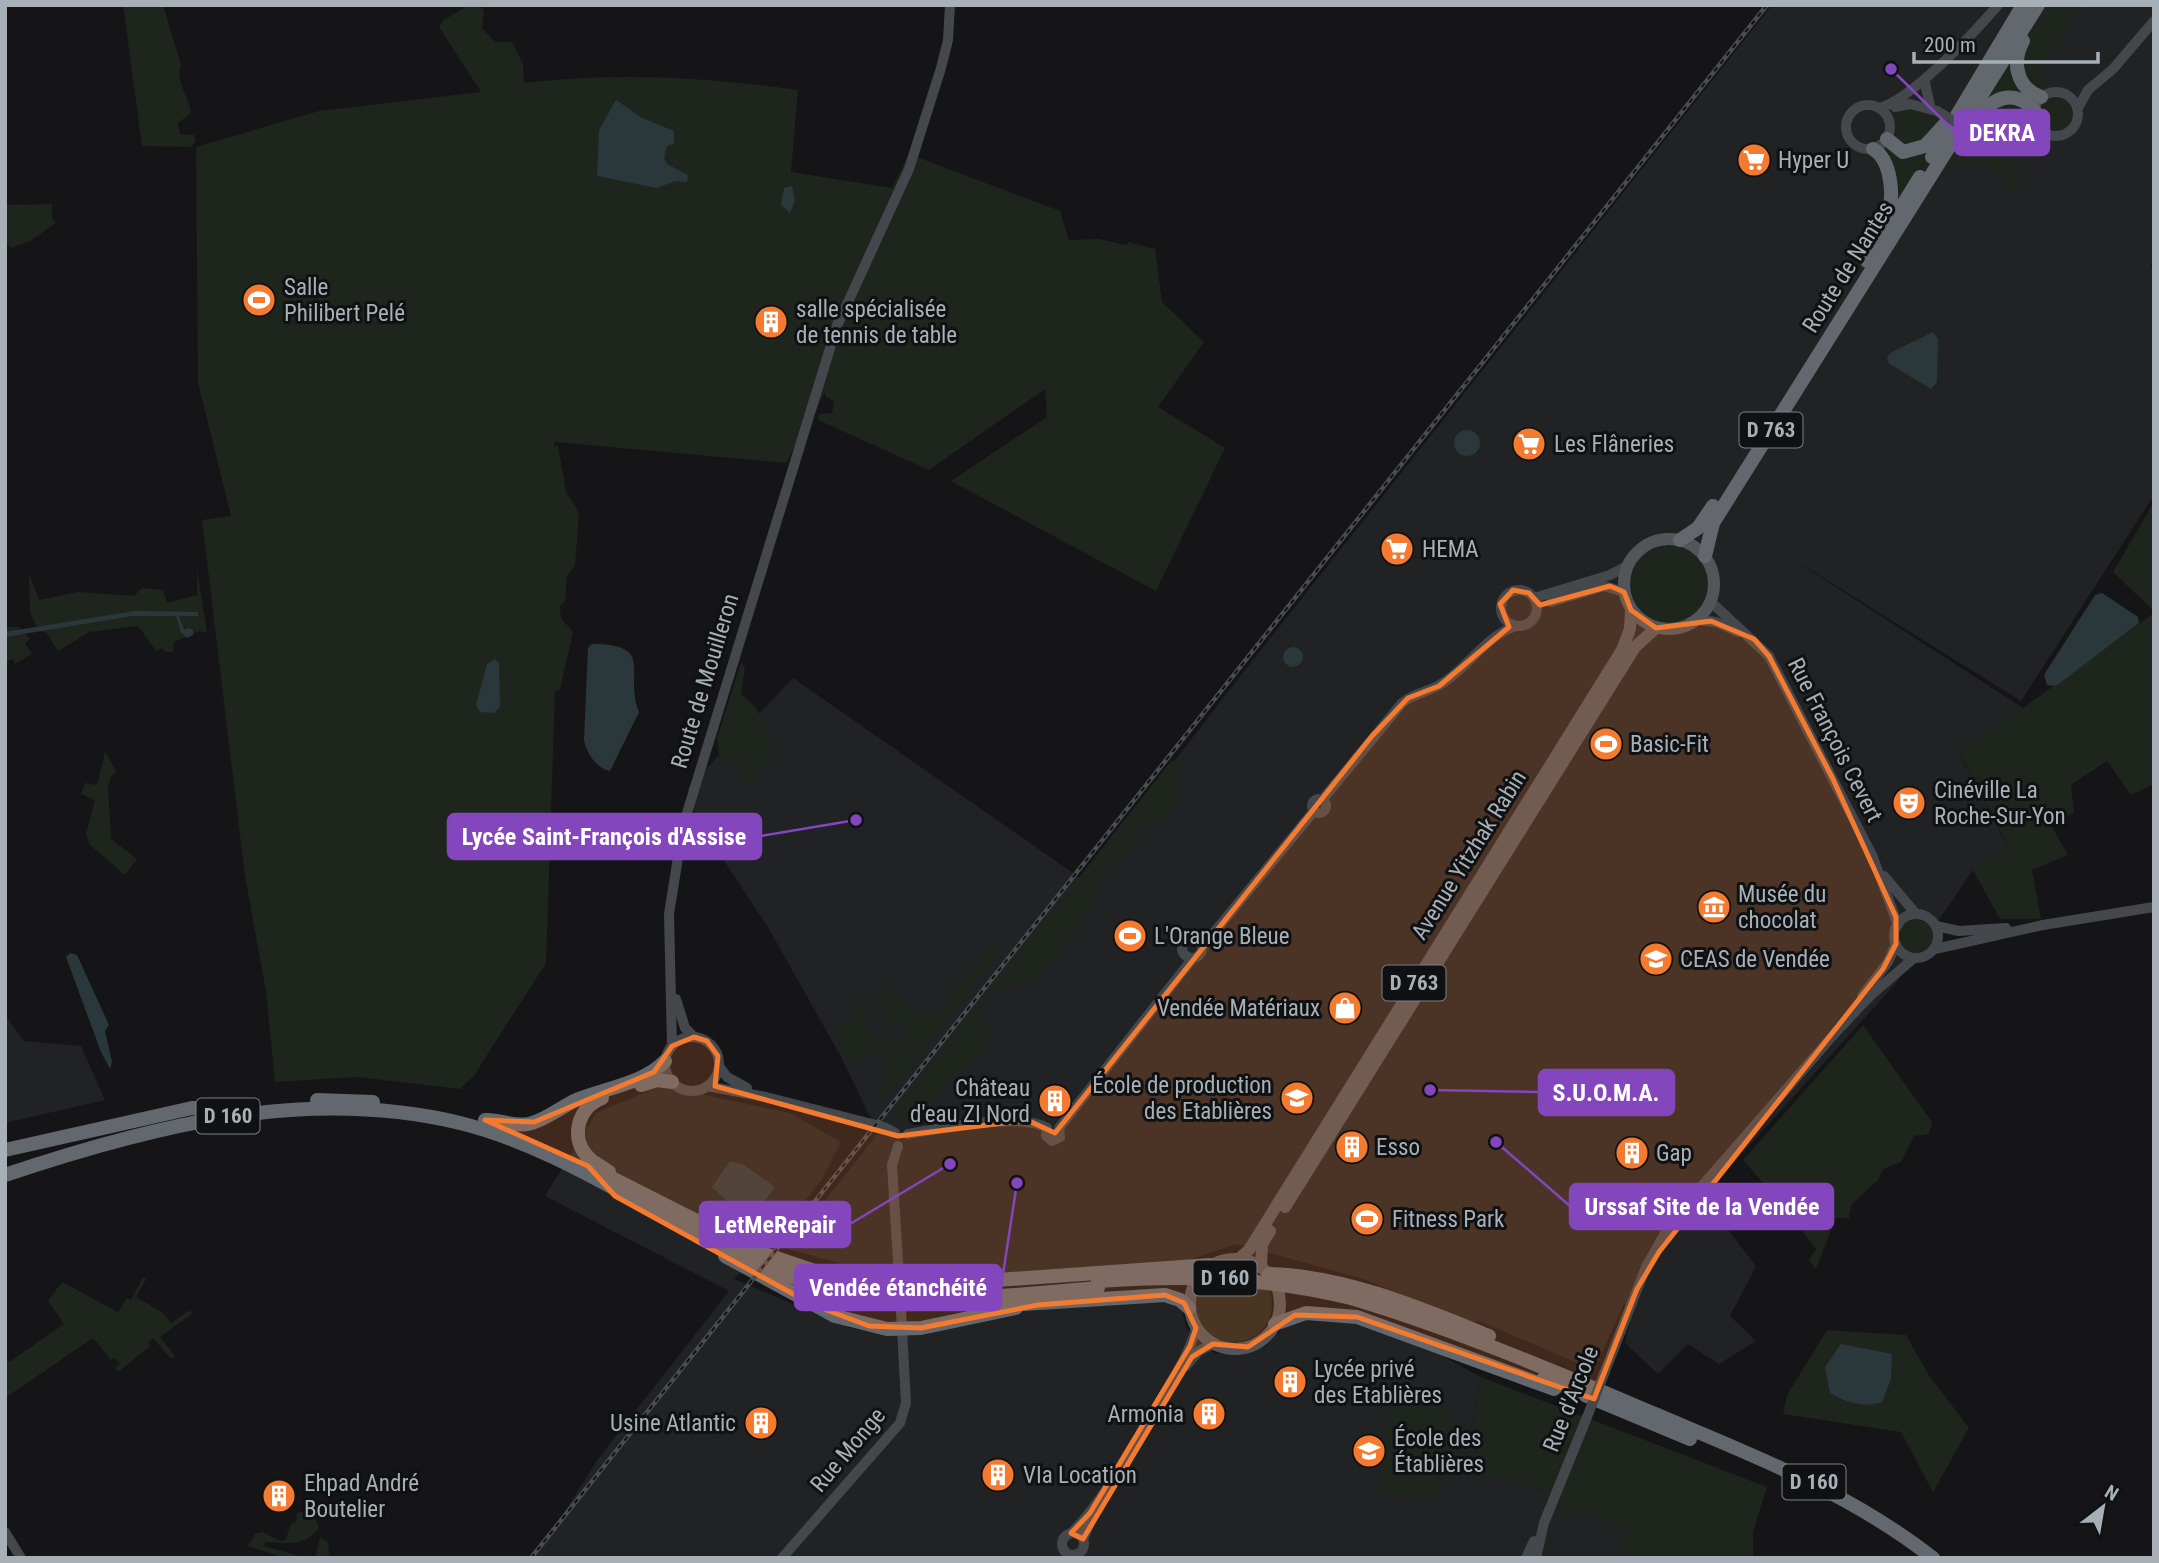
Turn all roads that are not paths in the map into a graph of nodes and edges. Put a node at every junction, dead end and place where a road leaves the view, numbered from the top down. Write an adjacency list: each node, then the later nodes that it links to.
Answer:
1 (950, 5): 48 (street, Route de Mouilleron)
2 (1998, 5): 5 (street)
3 (2030, 7): 10 (highway, Route de Nantes / D 763); 14 (highway); 20 (highway, Route de Nantes / D 763)
4 (2154, 22): 7 (street)
5 (1937, 67): 6 (street); 9 (street)
6 (1925, 83): 9 (street); 12 (street)
7 (2088, 90): 8 (street); 13 (street)
8 (2069, 96): 13 (street); 14 (street)
9 (1902, 101): 11 (street); 12 (street); 12 (street); 15 (street)
10 (1963, 107): 17 (highway); 21 (highway, Route de Nantes / D 763)
11 (1879, 108): 15 (street); 19 (street)
12 (1933, 108): 18 (street, bridge)
13 (2078, 108): 16 (street)
14 (2037, 110): 16 (street); 18 (street); 20 (highway)
15 (1889, 119): 17 (street)
16 (2047, 134): 18 (street)
17 (1887, 139): 19 (street)
18 (2022, 145)
19 (1873, 149): 21 (highway)
20 (1892, 240): 23 (highway, Route de Nantes / D 763)
21 (1867, 261): 22 (highway, Route de Nantes / D 763)
22 (1680, 540): 23 (main road); 24 (main road)
23 (1705, 556): 27 (main road)
24 (1627, 566): 25 (main road); 26 (street)
25 (1624, 592): 28 (street); 29 (main road)
26 (1534, 598): 28 (street); 30 (street)
27 (1711, 602): 31 (main road); 35 (street, Rue François Cevert)
28 (1537, 610): 32 (street)
29 (1631, 610): 33 (main road); 69 (main road, Avenue Yitzhak Rabin / D 763)
30 (1504, 620): 32 (street); 34 (street)
31 (1698, 620): 33 (main road); 35 (street, Rue François Cevert)
32 (1516, 626): 34 (street)
33 (1656, 628): 71 (main road, Avenue Yitzhak Rabin / D 763)
34 (1495, 636): 42 (street)
35 (1749, 636): 36 (street, Rue François Cevert)
36 (1878, 868): 38 (street, Rue François Cevert); 39 (street, Rue François Cevert)
37 (2154, 906): 40 (street)
38 (1916, 914): 39 (street); 41 (street)
39 (1898, 925): 43 (street)
40 (2043, 925): 41 (street); 44 (street)
41 (1936, 926): 44 (street)
42 (1198, 943): 45 (street); 46 (street)
43 (1896, 944): 47 (street); 50 (street, Rue d'Arcole)
44 (1935, 949): 47 (street)
45 (1182, 952): 46 (street); 49 (street)
46 (1193, 958): 49 (street)
47 (1913, 958): 50 (street, Rue d'Arcole)
48 (671, 968): 51 (street); 52 (street)
49 (1180, 976): 61 (street)
50 (1836, 1032): 81 (street, Rue d'Arcole, bridge)
51 (694, 1037): 52 (street); 54 (street)
52 (672, 1046): 53 (street)
53 (666, 1061): 55 (street); 59 (highway)
54 (719, 1066): 56 (street); 57 (street)
55 (673, 1082): 56 (street); 67 (highway)
56 (707, 1086): 57 (street)
57 (765, 1097): 60 (street)
58 (216, 1113): 59 (highway, D 160); 63 (highway, D 160); 64 (highway, D 160); 65 (highway, D 160); 66 (highway, D 160); 67 (highway, D 160)
59 (485, 1121): 67 (highway, D 160)
60 (895, 1133): 61 (street); 62 (street)
61 (908, 1134): 62 (street)
62 (898, 1146): 78 (street, Rue Monge, bridge)
63 (5, 1150)
64 (5, 1166)
65 (5, 1175)
66 (5, 1182)
67 (610, 1182): 68 (highway); 72 (highway, D 160); 73 (highway, D 160)
68 (725, 1256): 74 (highway); 78 (highway)
69 (1240, 1258): 70 (main road); 71 (main road)
70 (1210, 1265): 73 (highway); 75 (main road)
71 (1265, 1270): 76 (main road); 80 (highway, D 160)
72 (1098, 1284): 73 (highway, D 160); 80 (highway, D 160)
73 (885, 1288)
74 (1038, 1305): 75 (highway, D 160); 78 (highway)
75 (1189, 1308): 77 (main road)
76 (1275, 1324): 79 (main road); 80 (highway)
77 (1196, 1328): 79 (main road); 83 (street)
78 (903, 1330): 87 (street, Rue Monge)
79 (1213, 1344): 84 (street)
80 (1582, 1389): 90 (highway, D 160); 91 (highway, D 160)
81 (1544, 1523): 88 (street, Rue d'Arcole); 89 (street, Rue d'Arcole)
82 (5, 1532): 86 (street)
83 (1071, 1533): 84 (street); 85 (street)
84 (1083, 1539): 85 (street)
85 (1066, 1555)
86 (21, 1558)
87 (782, 1558)
88 (1526, 1558)
89 (1536, 1558)
90 (1917, 1558)
91 (1933, 1558)

